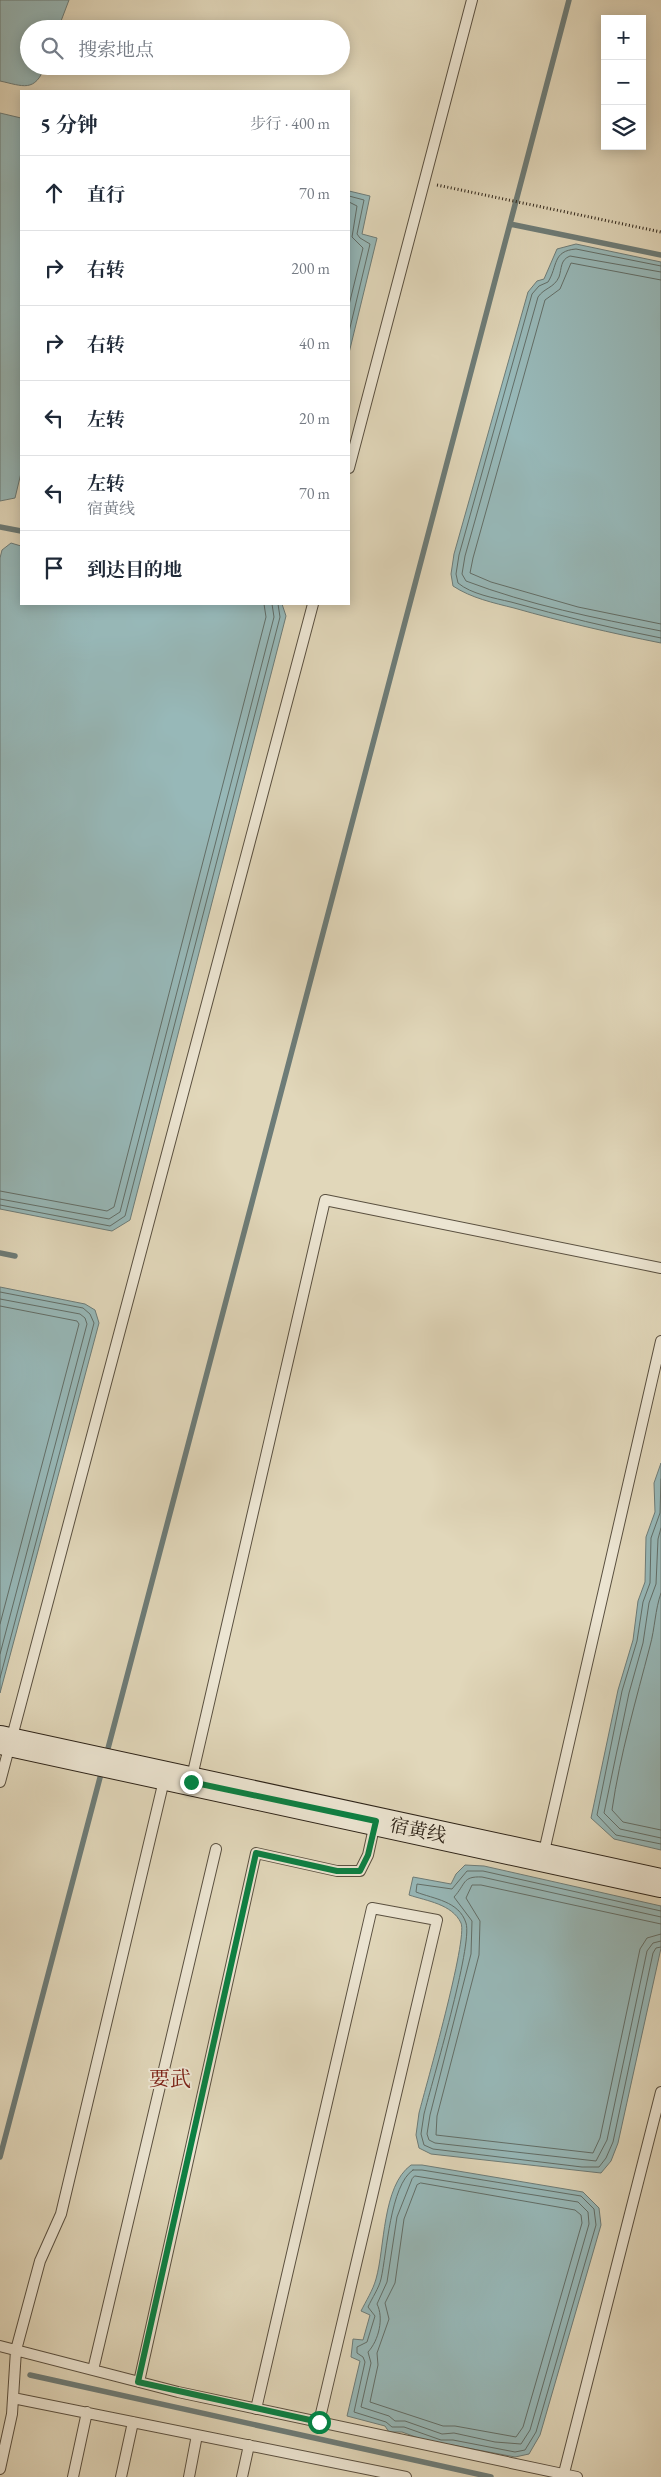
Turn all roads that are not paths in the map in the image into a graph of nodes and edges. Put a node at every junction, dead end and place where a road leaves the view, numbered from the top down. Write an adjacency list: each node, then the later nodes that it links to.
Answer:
1 (472, 0): 2 (lane)
2 (350, 464)
3 (313, 605): 6 (lane)
4 (661, 1268): 7 (lane)
5 (661, 1341): 11 (lane)
6 (5, 1741): 7 (main road, 宿黄线); 8 (lane)
7 (168, 1776): 9 (main road, 宿黄线); 15 (lane)
8 (0, 1782)
9 (376, 1821): 11 (main road, 宿黄线); 17 (lane)
10 (216, 1849): 16 (lane)
11 (543, 1857): 12 (main road, 宿黄线)
12 (661, 1883)
13 (661, 2092): 26 (lane)
14 (0, 2346): 15 (lane)
15 (16, 2350): 16 (lane); 18 (lane)
16 (93, 2370): 17 (lane)
17 (138, 2382): 19 (lane)
18 (13, 2398): 20 (lane); 25 (lane)
19 (256, 2409): 22 (lane); 22 (lane)
20 (87, 2412): 21 (lane); 27 (lane)
21 (132, 2422): 23 (lane); 28 (lane)
22 (319, 2422): 26 (lane)
23 (197, 2435): 24 (lane); 29 (lane)
24 (249, 2445): 30 (lane); 31 (lane)
25 (0, 2469)
26 (563, 2476): 32 (lane)
27 (73, 2477)
28 (121, 2477)
29 (189, 2477)
30 (242, 2477)
31 (406, 2477)
32 (577, 2477)

